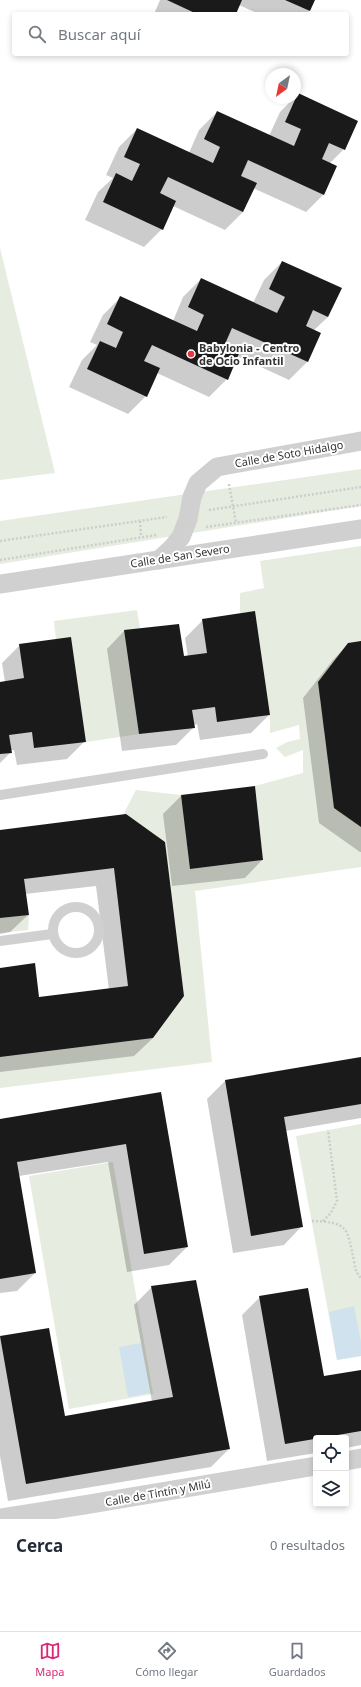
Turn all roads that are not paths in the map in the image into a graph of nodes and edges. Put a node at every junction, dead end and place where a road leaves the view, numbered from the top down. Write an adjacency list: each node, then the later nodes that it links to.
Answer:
1 (361, 440): 3 (street, Calle de Soto Hidalgo)
2 (361, 529): 3 (street, Calle de San Severo)
3 (159, 560): 4 (street, Calle de San Severo)
4 (0, 584)
5 (263, 754): 6 (lane)
6 (0, 795)
7 (52, 934): 7 (lane); 8 (lane)
8 (0, 941)
9 (361, 1458): 10 (street)
10 (349, 1460)
11 (313, 1467): 12 (street, Calle de Tintín y Milú)
12 (0, 1518)

